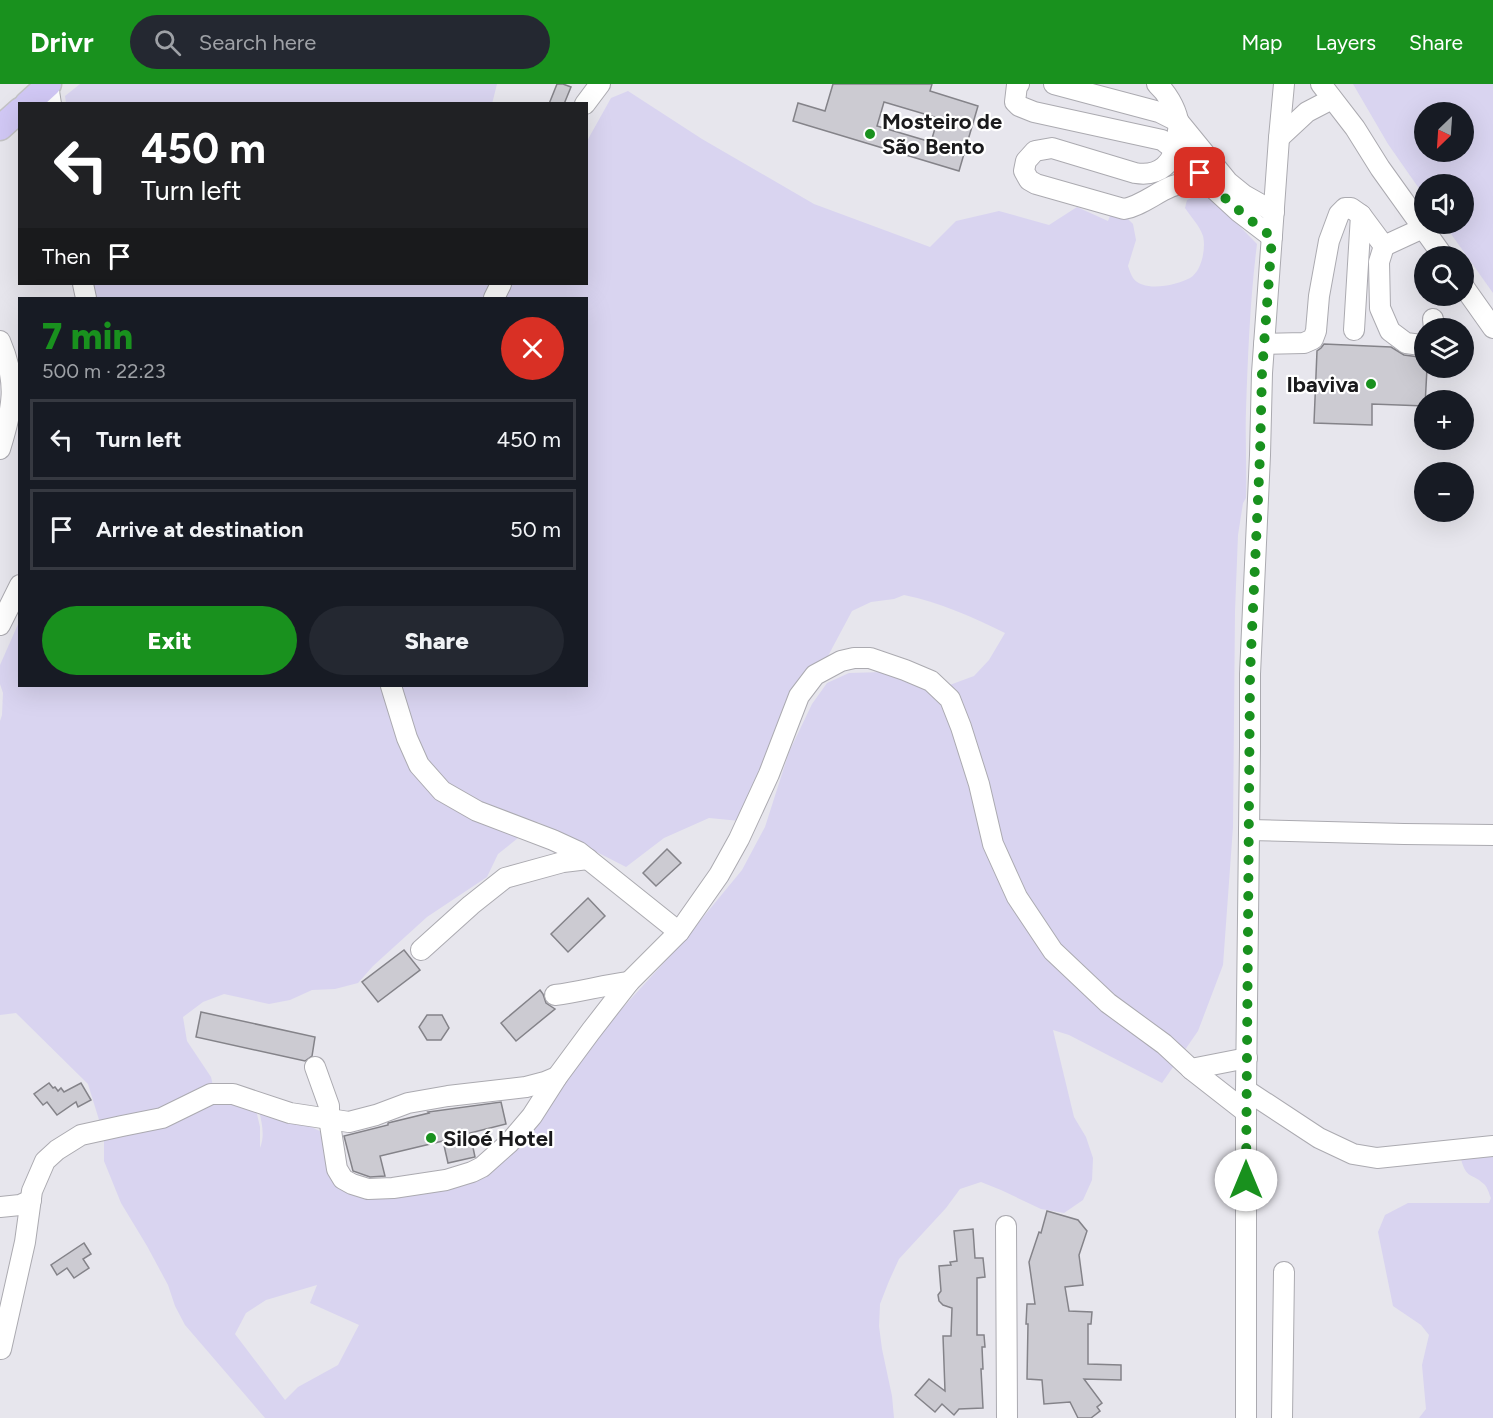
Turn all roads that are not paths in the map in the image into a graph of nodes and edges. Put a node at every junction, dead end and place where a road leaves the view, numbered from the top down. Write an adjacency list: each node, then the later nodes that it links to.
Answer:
1 (600, 84): 9 (street)
2 (1019, 84): 14 (street)
3 (1054, 84): 11 (street)
4 (1157, 84): 11 (street)
5 (1284, 84): 13 (street)
6 (49, 91): 8 (main road)
7 (1326, 92): 13 (street); 18 (street)
8 (30, 102)
9 (586, 102)
10 (18, 112): 12 (main road)
11 (1179, 122): 14 (street); 16 (street)
12 (0, 128)
13 (1279, 138): 16 (street)
14 (1175, 149): 15 (street); 15 (street)
15 (1213, 188): 20 (street)
16 (1274, 212): 20 (street)
17 (1360, 215): 21 (street); 24 (street); 26 (street)
18 (1414, 215)
19 (1414, 232): 21 (street)
20 (1272, 237): 26 (street)
21 (1384, 246): 27 (street)
22 (1474, 301): 23 (street)
23 (1493, 328)
24 (1354, 330)
25 (0, 341): 28 (street)
26 (1264, 344): 32 (street)
27 (1414, 344)
28 (0, 449)
29 (18, 589): 30 (street)
30 (0, 625)
31 (391, 687): 34 (street)
32 (1249, 830): 33 (street); 39 (street)
33 (1493, 835)
34 (588, 859): 35 (street); 36 (street)
35 (679, 932): 37 (street); 41 (street)
36 (421, 950)
37 (630, 982): 38 (street); 42 (street)
38 (555, 995)
39 (1247, 1058): 41 (street); 43 (street)
40 (315, 1067): 45 (street)
41 (1191, 1069): 44 (street)
42 (557, 1077): 45 (street); 45 (street)
43 (1246, 1090): 44 (street); 46 (street)
44 (1246, 1112): 53 (street)
45 (328, 1118): 47 (street)
46 (1493, 1146)
47 (31, 1200): 48 (street); 51 (street)
48 (0, 1207)
49 (1006, 1227): 52 (street)
50 (1284, 1272): 54 (street)
51 (1, 1349)
52 (1006, 1418)
53 (1246, 1418)
54 (1282, 1418)

